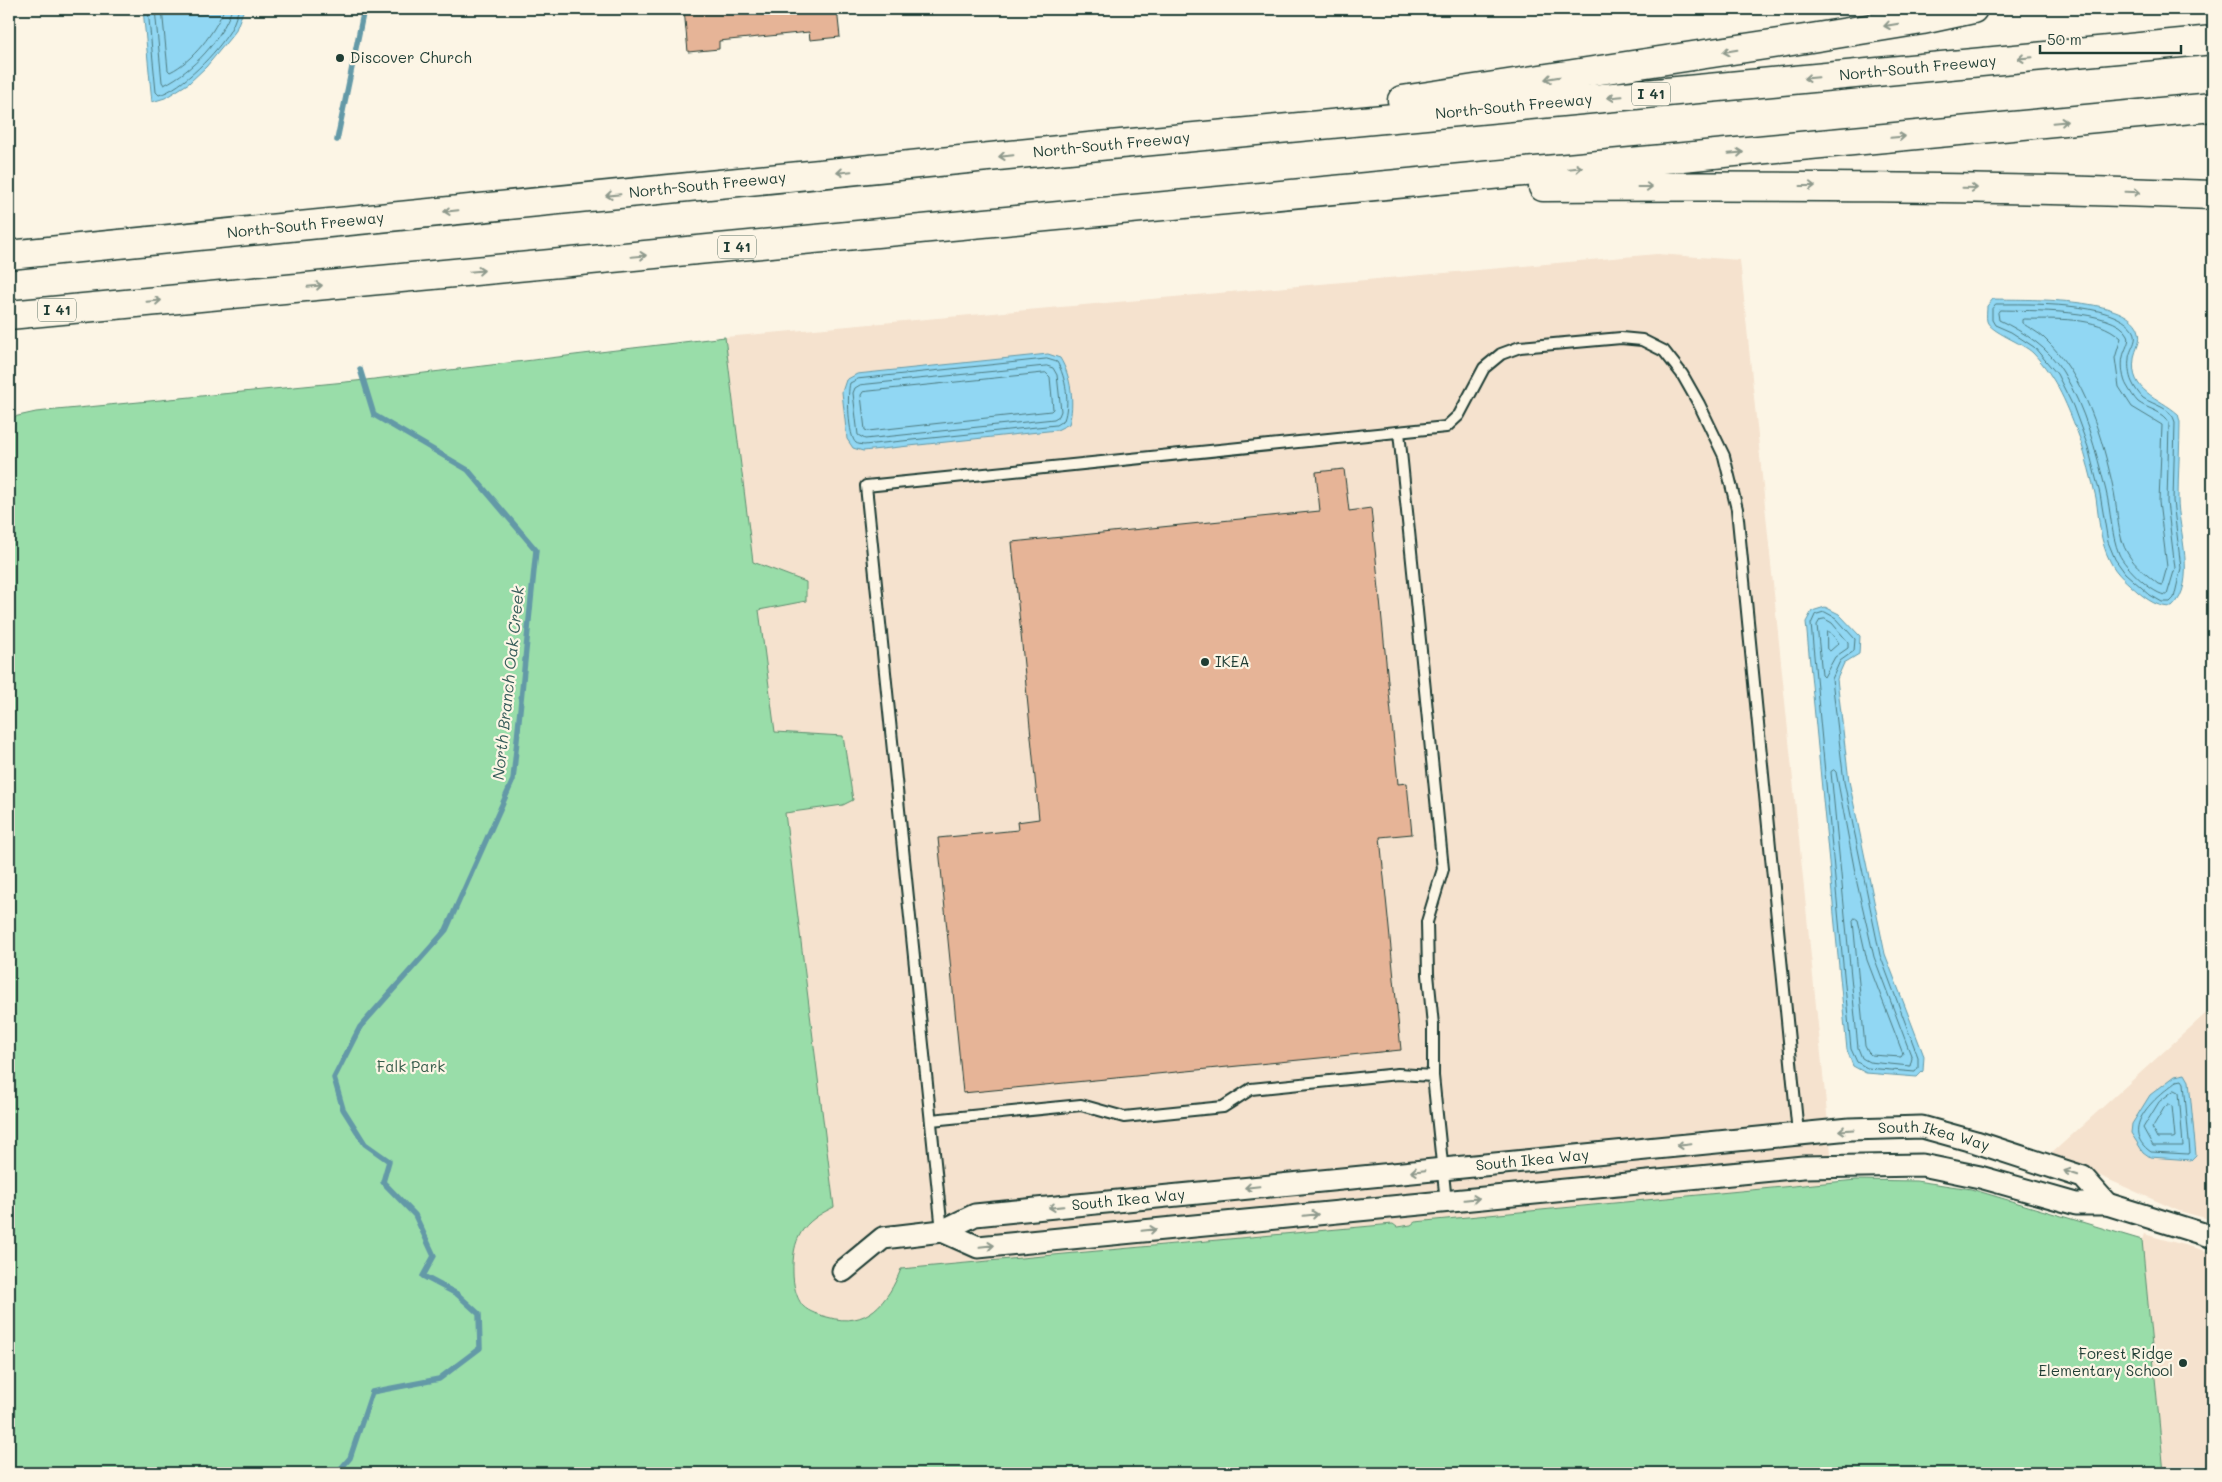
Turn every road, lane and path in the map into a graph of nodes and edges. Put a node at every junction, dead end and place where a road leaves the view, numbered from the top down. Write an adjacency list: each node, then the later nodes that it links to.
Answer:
1 (1973, 9): 4 (highway, one-way to 4)
2 (2213, 40): 4 (highway, North-South Freeway / I 41, one-way to 4)
3 (2213, 107): 5 (highway, I 41, one-way to 3)
4 (1089, 148): 7 (highway, North-South Freeway / I 41, one-way to 7)
5 (1369, 188): 6 (highway, one-way to 6); 8 (highway, I 41, one-way to 5)
6 (2213, 195)
7 (12, 255)
8 (105, 306): 9 (highway, I 41); 10 (highway)
9 (9, 315)
10 (9, 322)
11 (1398, 432): 12 (lane); 13 (lane); 14 (lane)
12 (1433, 1076): 13 (lane); 15 (lane)
13 (931, 1120): 18 (lane)
14 (1798, 1133): 15 (street, South Ikea Way, one-way to 15); 17 (street, South Ikea Way, one-way to 14)
15 (1443, 1168): 16 (lane); 18 (street, South Ikea Way, one-way to 18)
16 (1446, 1202): 17 (street, South Ikea Way, one-way to 17); 18 (street, South Ikea Way, one-way to 16)
17 (2107, 1204): 19 (street, South Ikea Way)
18 (942, 1231): 20 (street, South Ikea Way)
19 (2213, 1237)
20 (843, 1271)

